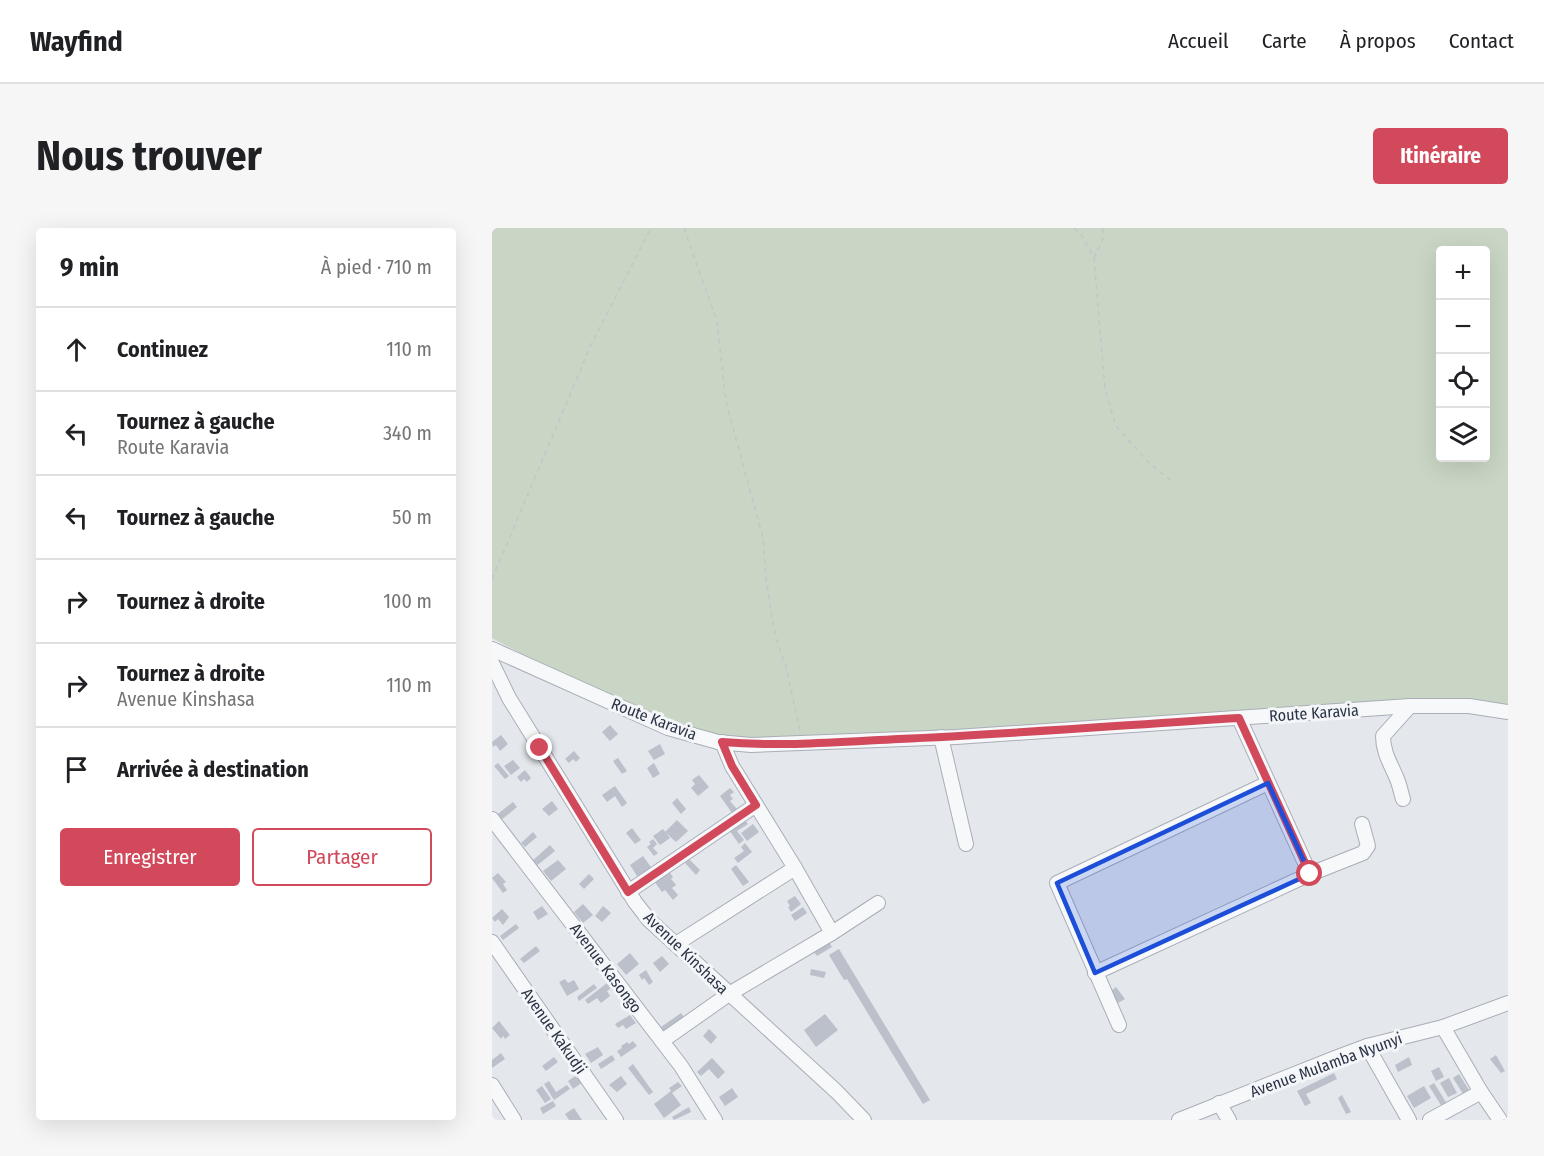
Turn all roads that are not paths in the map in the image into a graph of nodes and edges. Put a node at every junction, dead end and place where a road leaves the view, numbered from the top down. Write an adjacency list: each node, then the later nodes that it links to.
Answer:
1 (492, 649): 7 (street, Route Karavia)
2 (492, 663): 16 (street, Avenue Kinshasa)
3 (1410, 706): 4 (street, Route Karavia); 5 (street, Route Karavia); 9 (street)
4 (1508, 712)
5 (1239, 718): 6 (street, Route Karavia); 8 (street)
6 (941, 737): 7 (street, Route Karavia); 13 (street)
7 (722, 742): 10 (street)
8 (1268, 783): 15 (street); 21 (street)
9 (1403, 799)
10 (756, 805): 14 (street); 16 (street)
11 (492, 819): 26 (street, Avenue Kasongo)
12 (1362, 824): 15 (street)
13 (966, 844)
14 (795, 868): 18 (street); 20 (street)
15 (1310, 874): 21 (street)
16 (628, 892): 20 (street, Avenue Kinshasa)
17 (878, 903): 18 (street)
18 (832, 933): 22 (street)
19 (492, 942): 32 (street, Avenue Kakudji)
20 (676, 944): 22 (street, Avenue Kinshasa)
21 (1095, 974): 24 (street)
22 (729, 994): 26 (street); 34 (street, Avenue Kinshasa)
23 (1508, 1002): 25 (street, Avenue Mulamba Nyunyi)
24 (1119, 1025)
25 (1443, 1027): 27 (street, Avenue Mulamba Nyunyi); 29 (street)
26 (662, 1041): 33 (street, Avenue Kasongo)
27 (1367, 1046): 30 (street, Avenue Mulamba Nyunyi); 37 (street)
28 (492, 1085): 31 (street)
29 (1481, 1092): 38 (street); 39 (street)
30 (1219, 1103): 35 (street, Avenue Mulamba Nyunyi); 36 (street)
31 (514, 1120)
32 (616, 1120)
33 (715, 1120)
34 (864, 1120)
35 (1179, 1120)
36 (1228, 1120)
37 (1409, 1120)
38 (1430, 1120)
39 (1500, 1120)

